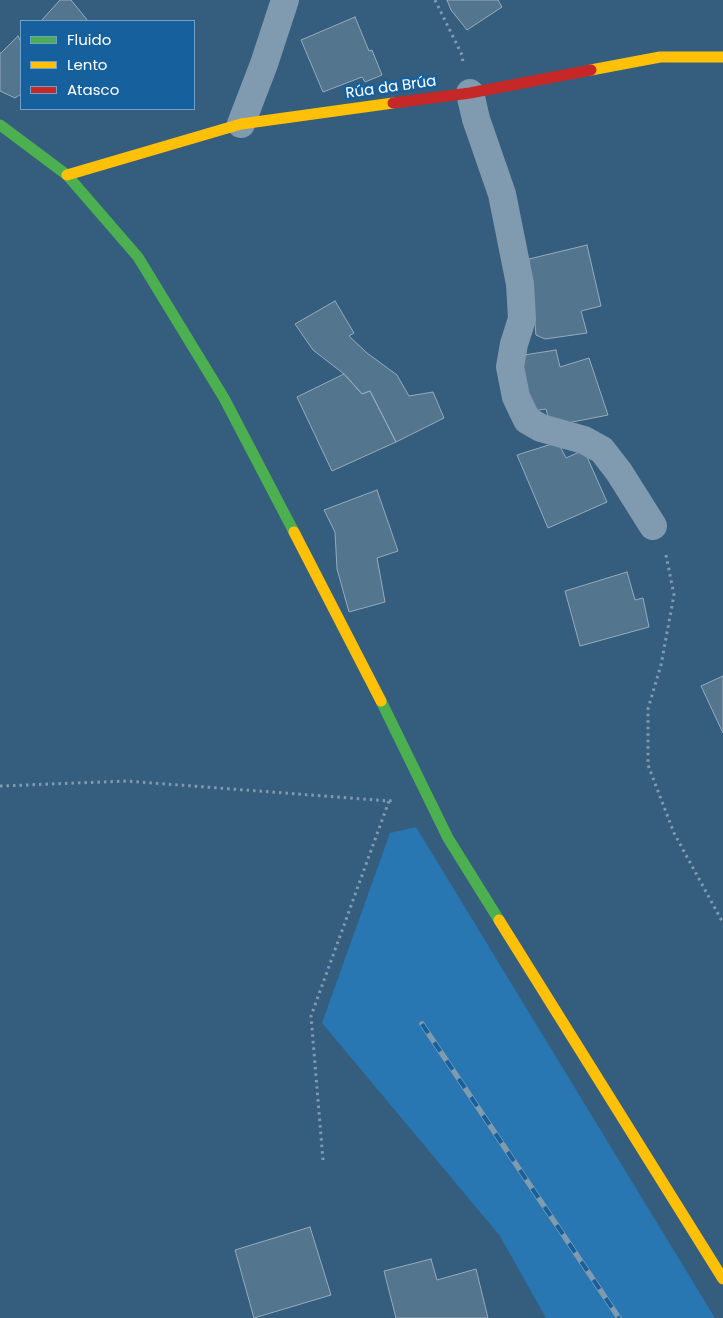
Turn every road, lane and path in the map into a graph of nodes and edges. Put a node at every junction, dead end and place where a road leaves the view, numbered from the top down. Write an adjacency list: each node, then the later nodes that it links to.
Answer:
1 (285, 0): 5 (street)
2 (435, 0): 4 (path)
3 (723, 56): 4 (street, Rúa da Brúa)
4 (470, 93): 5 (street, Rúa da Brúa); 8 (street)
5 (241, 124): 7 (street, Rúa da Brúa)
6 (0, 125): 7 (street)
7 (68, 175): 10 (street)
8 (653, 526): 12 (path)
9 (0, 786): 11 (path)
10 (426, 792): 11 (path); 14 (street)
11 (388, 801): 13 (path)
12 (723, 923)
13 (323, 1160)
14 (723, 1279)

